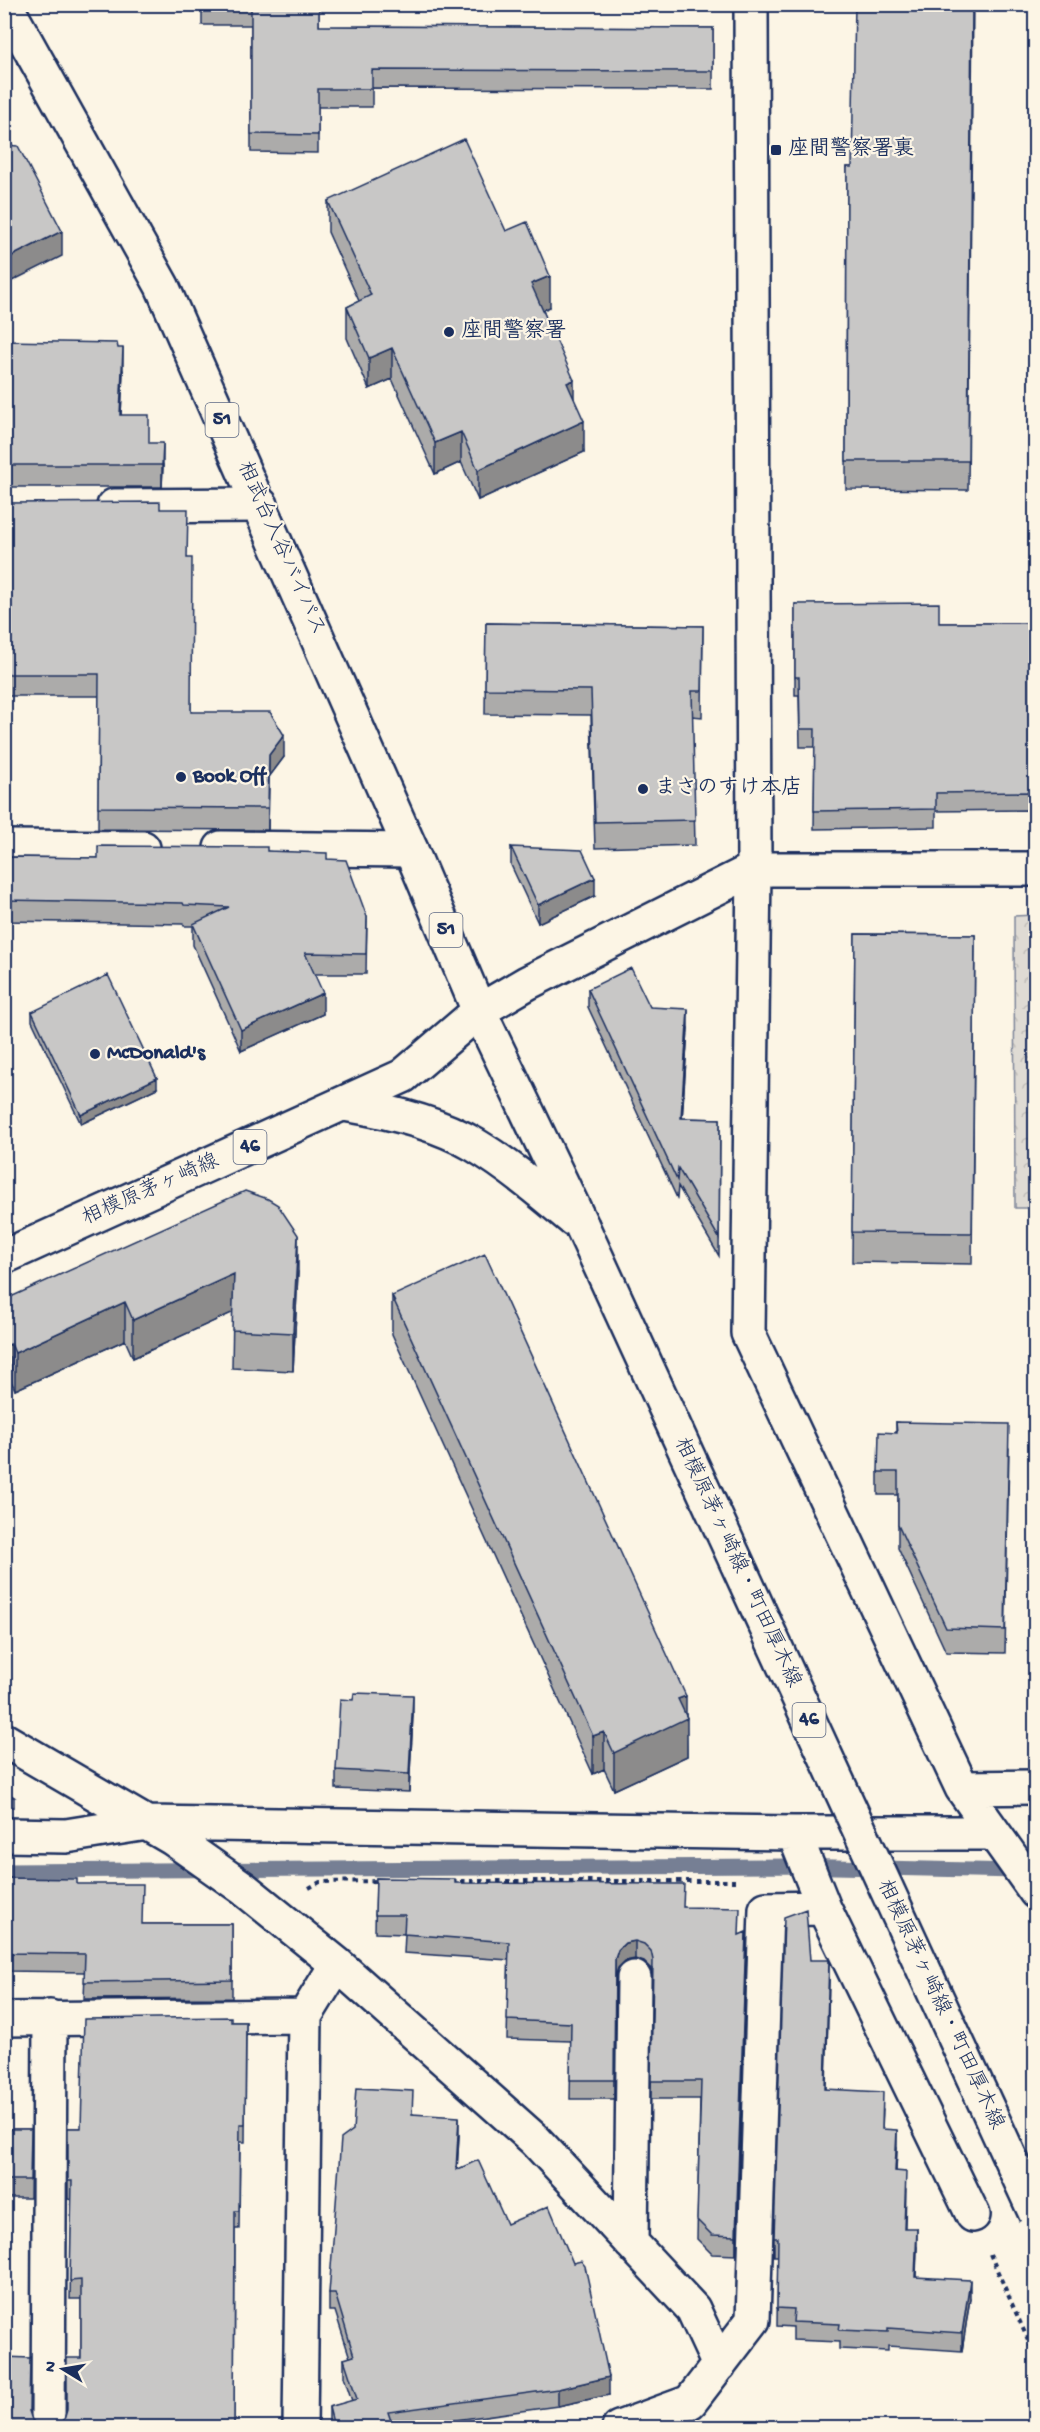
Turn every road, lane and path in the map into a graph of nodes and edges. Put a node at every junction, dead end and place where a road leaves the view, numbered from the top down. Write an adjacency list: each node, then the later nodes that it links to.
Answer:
1 (5, 4): 3 (street, 相武台入谷バイパス / 51)
2 (751, 4): 7 (street)
3 (261, 505): 4 (street); 6 (street, 相武台入谷バイパス / 51)
4 (87, 506)
5 (4, 847): 6 (street)
6 (411, 850): 9 (street, 相武台入谷バイパス / 51)
7 (754, 868): 8 (street); 9 (street, 相模原茅ヶ崎線); 14 (street)
8 (1035, 869)
9 (479, 1011): 10 (street, 相模原茅ヶ崎線 / 46); 11 (street, 相模原茅ヶ崎線・町田厚木線 / 46)
10 (344, 1104): 11 (street); 12 (street, 相模原茅ヶ崎線 / 46)
11 (582, 1226): 31 (street, 相模原茅ヶ崎線・町田厚木線 / 46, bridge)
12 (4, 1257)
13 (4, 1740): 16 (street)
14 (962, 1788): 15 (street); 19 (street)
15 (1035, 1788)
16 (159, 1830): 17 (street); 18 (street); 25 (street)
17 (4, 1835)
18 (796, 1838): 19 (street); 24 (street)
19 (1002, 1845): 23 (street)
20 (390, 1881): 25 (path)
21 (449, 1881): 22 (path)
22 (742, 1881)
23 (1035, 1892)
24 (824, 1908): 32 (street); 35 (street)
25 (269, 1910): 26 (street)
26 (337, 1964): 28 (street); 33 (street)
27 (634, 1978): 33 (street)
28 (305, 2016): 29 (street); 37 (street)
29 (50, 2017): 30 (street); 36 (street)
30 (4, 2019)
31 (1035, 2214)
32 (973, 2215): 34 (path)
33 (631, 2243): 35 (street)
34 (1035, 2358)
35 (719, 2365): 38 (street)
36 (48, 2427)
37 (300, 2427)
38 (619, 2427)

